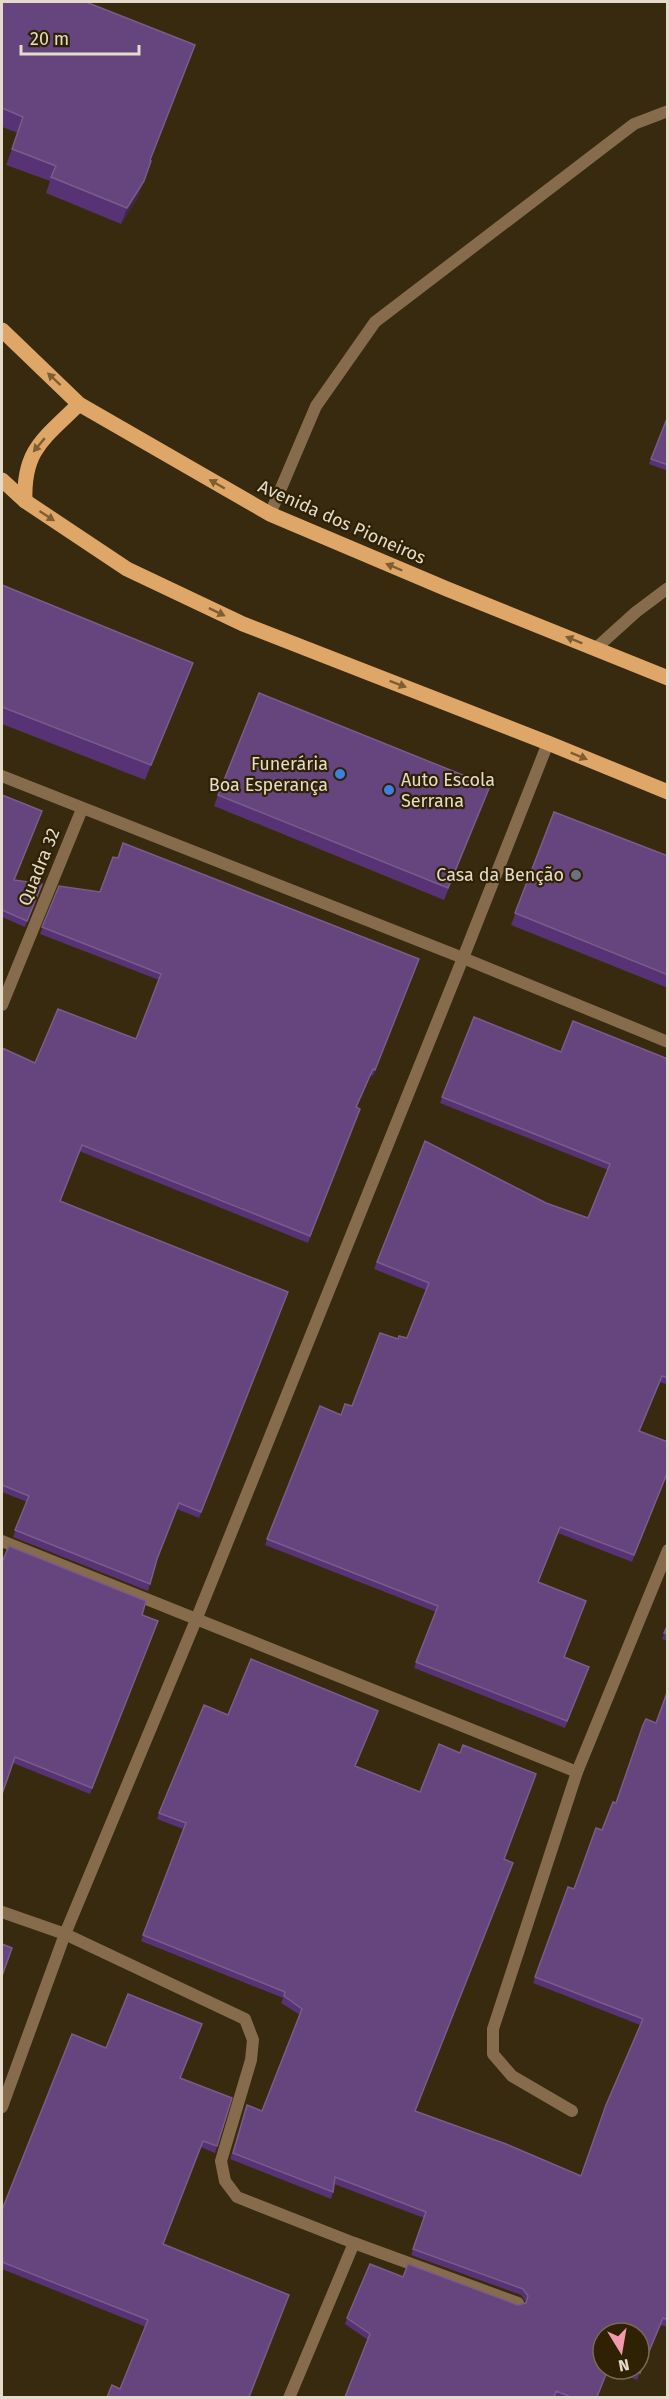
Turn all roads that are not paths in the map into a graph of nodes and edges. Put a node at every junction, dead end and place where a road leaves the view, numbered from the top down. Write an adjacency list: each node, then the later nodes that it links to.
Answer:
1 (668, 111): 6 (street)
2 (2, 330): 3 (main road, Avenida dos Pioneiros, one-way to 2)
3 (80, 404): 5 (main road, one-way to 5); 6 (main road, Avenida dos Pioneiros, one-way to 3)
4 (2, 480): 5 (main road)
5 (25, 501): 10 (main road, one-way to 10)
6 (270, 514): 8 (main road, Avenida dos Pioneiros, one-way to 6)
7 (668, 588): 8 (street)
8 (595, 649): 9 (main road, Avenida dos Pioneiros)
9 (668, 678)
10 (548, 743): 12 (main road, one-way to 12); 14 (street)
11 (2, 776): 13 (street)
12 (668, 792)
13 (82, 809): 14 (street); 15 (street, Quadra 32)
14 (463, 958): 16 (street); 19 (street)
15 (2, 1005)
16 (668, 1042)
17 (2, 1541): 19 (street)
18 (668, 1550): 20 (street)
19 (195, 1620): 20 (street); 22 (street)
20 (577, 1772): 24 (street)
21 (2, 1912): 22 (street)
22 (65, 1935): 23 (street); 25 (street)
23 (2, 2107)
24 (572, 2111)
25 (354, 2243): 26 (street); 27 (street)
26 (518, 2303)
27 (289, 2397)

